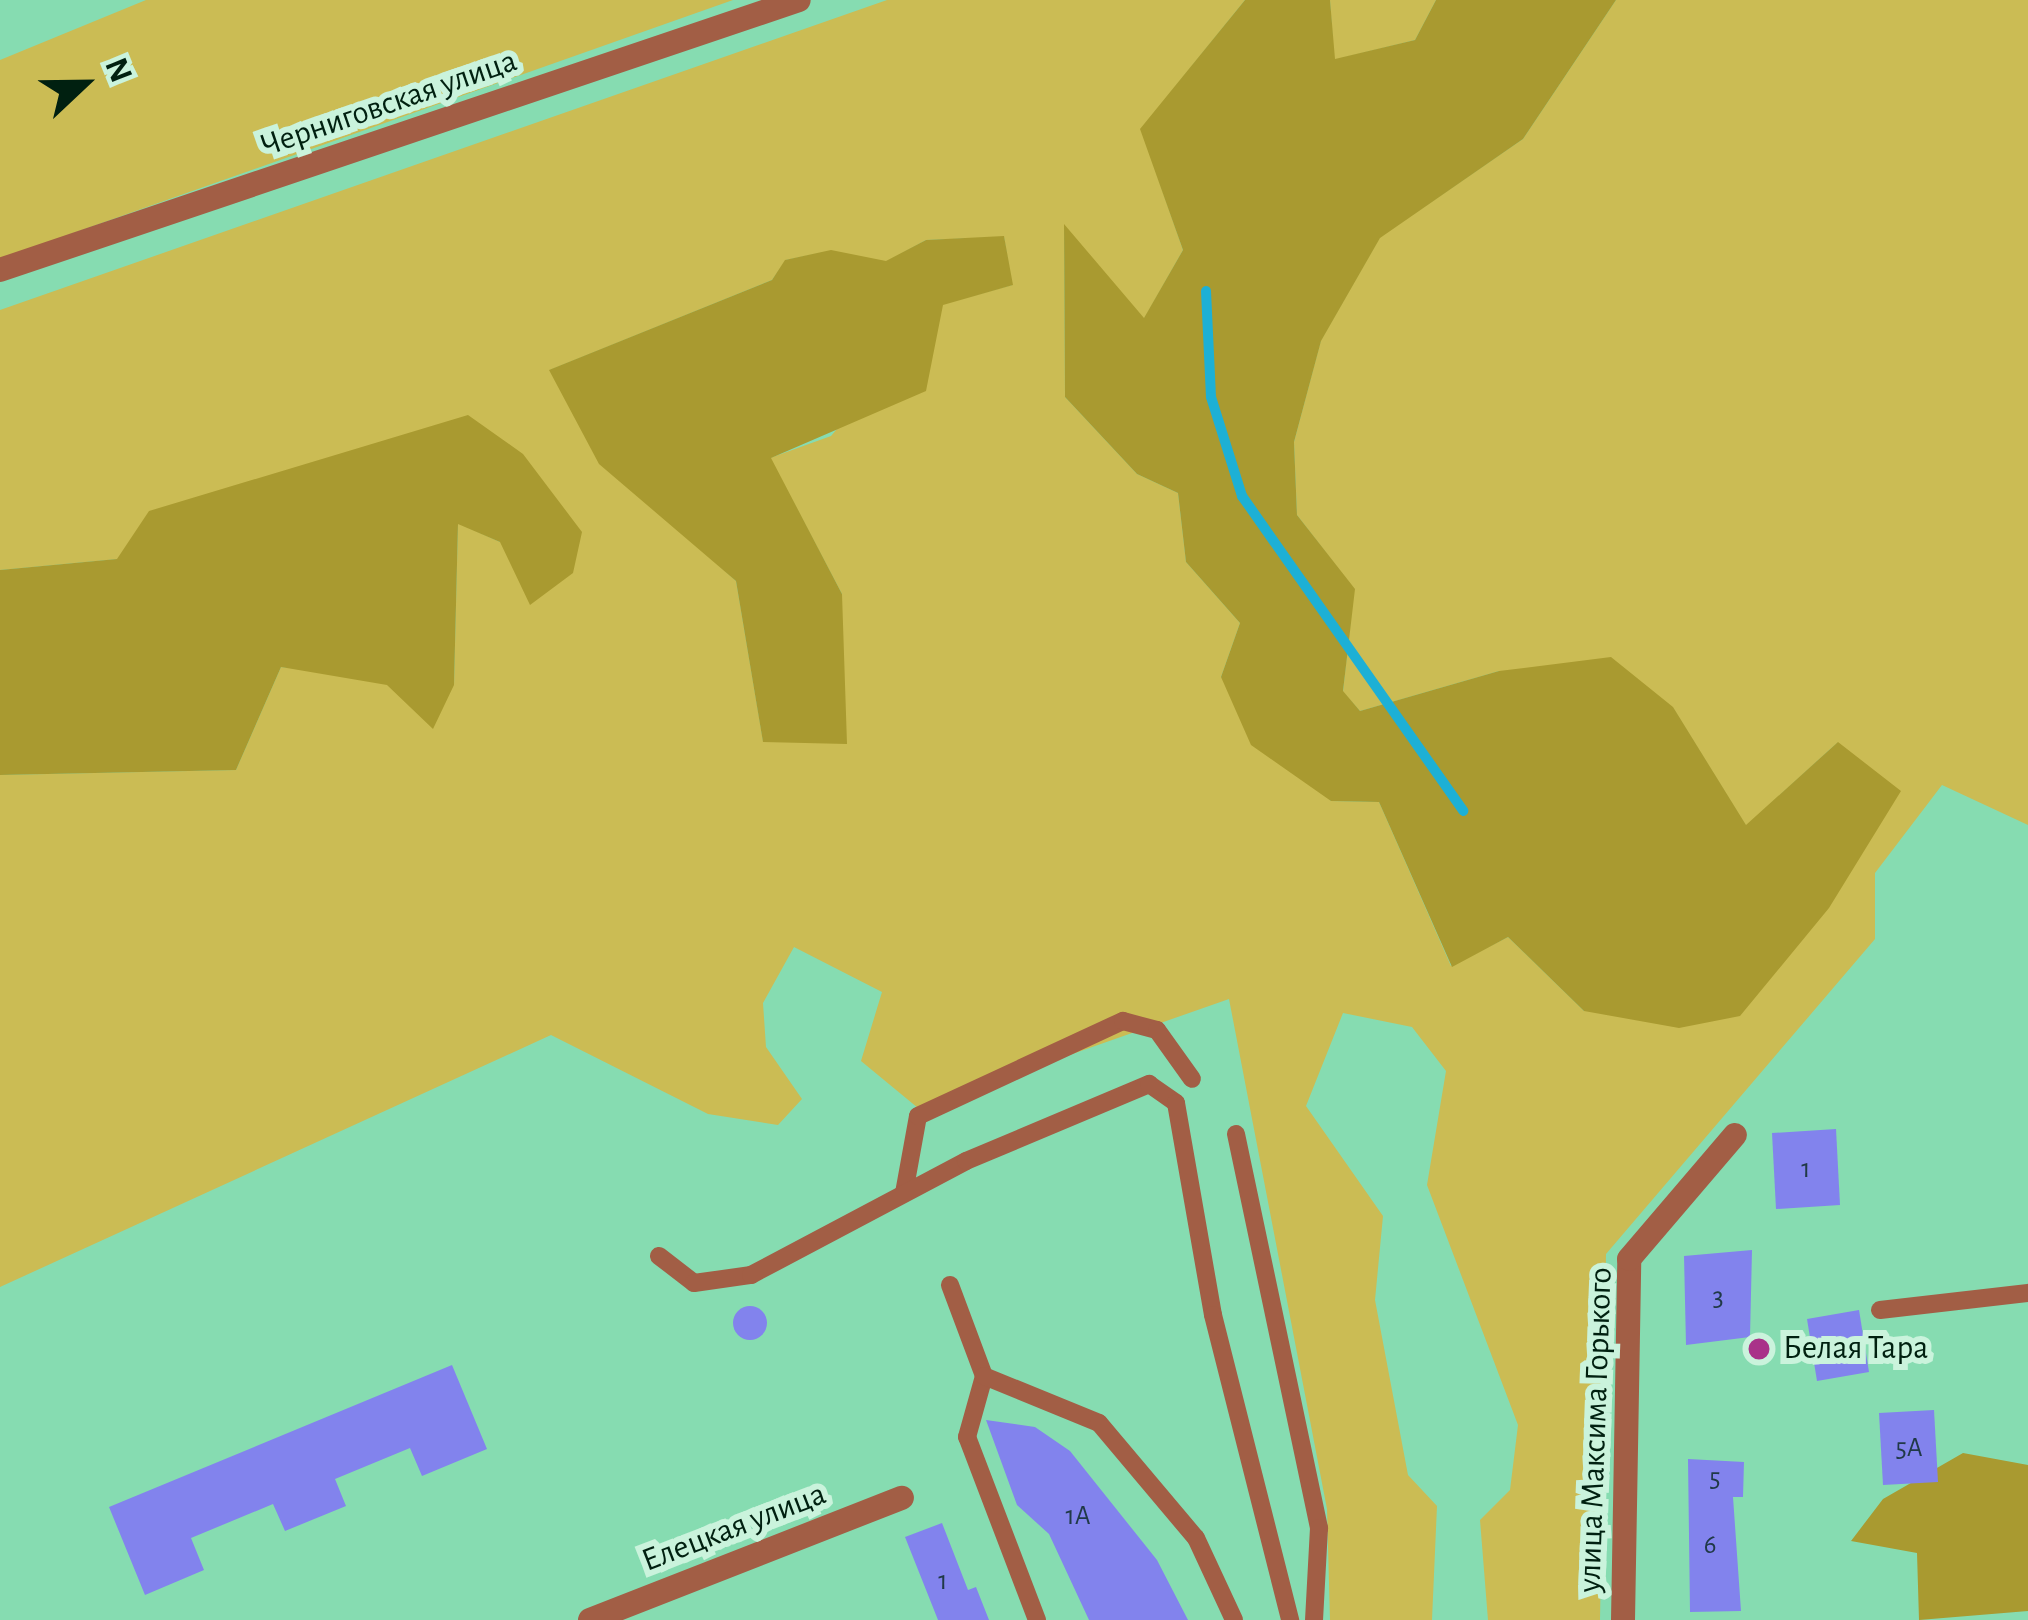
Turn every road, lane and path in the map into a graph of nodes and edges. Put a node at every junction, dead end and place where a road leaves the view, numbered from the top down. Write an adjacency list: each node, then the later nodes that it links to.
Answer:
1 (800, 0): 2 (street, Черниговская улица)
2 (0, 270)
3 (1192, 1079): 6 (lane)
4 (1236, 1134): 17 (lane)
5 (1735, 1136): 18 (street, улица Максима Горького)
6 (904, 1193): 7 (lane); 16 (lane)
7 (659, 1256)
8 (950, 1285): 11 (lane)
9 (2028, 1293): 10 (lane)
10 (1880, 1310)
11 (984, 1376): 14 (lane); 15 (lane)
12 (902, 1498): 13 (street, Елецкая улица)
13 (590, 1620)
14 (1036, 1620)
15 (1234, 1620)
16 (1290, 1620)
17 (1314, 1620)
18 (1623, 1620)

